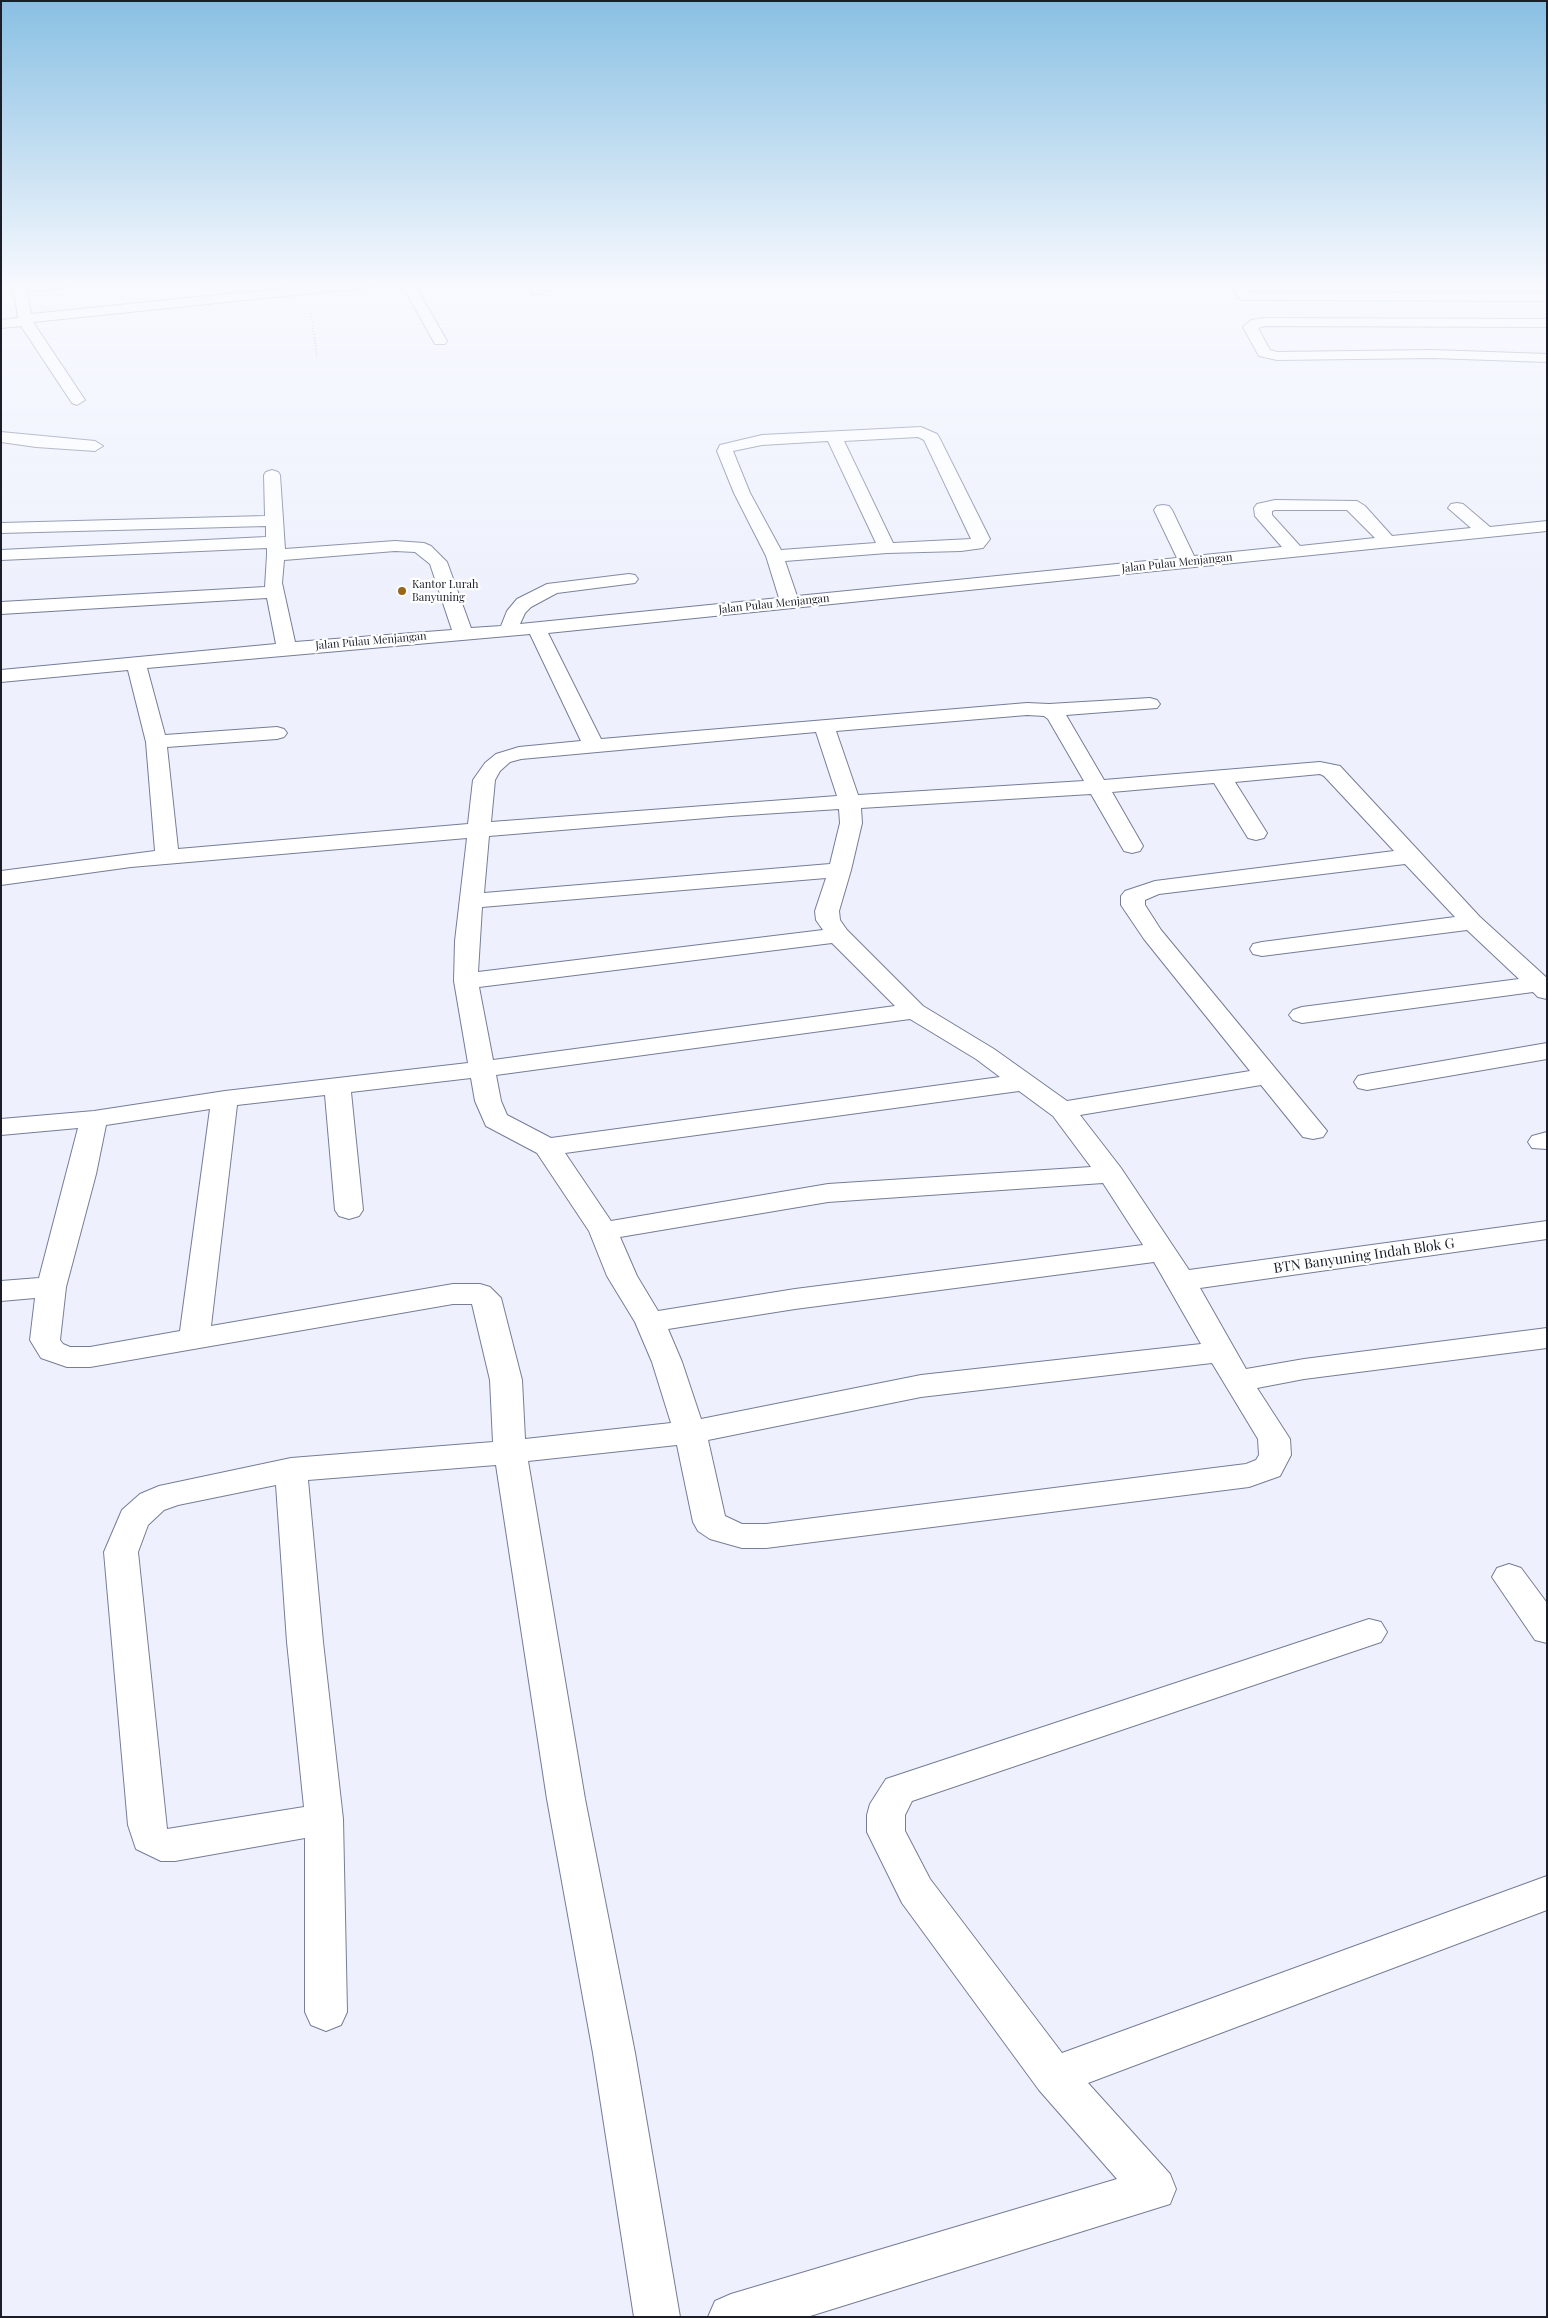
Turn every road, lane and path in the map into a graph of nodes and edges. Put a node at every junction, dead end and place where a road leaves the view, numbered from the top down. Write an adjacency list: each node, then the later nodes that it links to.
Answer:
1 (71, 391): 2 (street)
2 (77, 400)
3 (834, 435): 15 (street); 15 (street); 18 (street)
4 (1, 437): 5 (street)
5 (95, 446)
6 (272, 475): 9 (street)
7 (1457, 508): 12 (street)
8 (1163, 510): 19 (street)
9 (273, 521): 11 (street); 14 (street)
10 (1547, 526): 12 (street, Jalan Pulau Menjangan)
11 (1, 528)
12 (1486, 532): 13 (street, Jalan Pulau Menjangan)
13 (1387, 541): 16 (street, Jalan Pulau Menjangan); 16 (street)
14 (275, 548): 17 (street); 21 (street); 26 (street)
15 (887, 548): 18 (street)
16 (1294, 550): 19 (street, Jalan Pulau Menjangan)
17 (1, 555)
18 (775, 556): 22 (street)
19 (1188, 562): 22 (street, Jalan Pulau Menjangan)
20 (629, 579): 25 (street)
21 (274, 592): 23 (street); 27 (street)
22 (790, 602): 24 (street, Jalan Pulau Menjangan)
23 (1, 608)
24 (536, 628): 25 (street, Jalan Pulau Menjangan); 35 (street)
25 (508, 630): 26 (street, Jalan Pulau Menjangan)
26 (463, 633): 27 (street, Jalan Pulau Menjangan)
27 (287, 649): 28 (street, Jalan Pulau Menjangan)
28 (136, 663): 29 (street, Jalan Pulau Menjangan); 34 (street)
29 (1, 676)
30 (1150, 704): 31 (street)
31 (1049, 710): 32 (street); 37 (street)
32 (824, 726): 35 (street); 38 (street)
33 (277, 733): 34 (street)
34 (156, 742): 43 (street)
35 (593, 745): 39 (street)
36 (1220, 777): 37 (street); 40 (street); 42 (street)
37 (1098, 787): 38 (street); 41 (street)
38 (850, 803): 39 (street); 44 (street)
39 (479, 830): 43 (street); 46 (street)
40 (1256, 833)
41 (1132, 846)
42 (1412, 856): 47 (street); 56 (street)
43 (168, 857): 45 (street)
44 (840, 870): 46 (street); 48 (street)
45 (1, 878)
46 (471, 901): 50 (street)
47 (1472, 922): 49 (street); 51 (street)
48 (838, 935): 50 (street); 52 (street)
49 (1262, 949)
50 (466, 982): 55 (street)
51 (1542, 988): 53 (street)
52 (914, 1011): 55 (street); 57 (street)
53 (1302, 1015)
54 (1547, 1051): 58 (street)
55 (482, 1069): 59 (street); 65 (street)
56 (1267, 1076): 61 (street); 64 (street)
57 (1025, 1082): 61 (street); 65 (street)
58 (1366, 1082)
59 (337, 1085): 60 (street); 67 (street)
60 (225, 1099): 62 (street); 76 (street)
61 (1062, 1110): 66 (street)
62 (94, 1119): 63 (street); 72 (street)
63 (1, 1127)
64 (1313, 1131)
65 (547, 1146): 69 (street)
66 (1111, 1174): 69 (street); 70 (street)
67 (349, 1210)
68 (1547, 1230): 71 (street, BTN Banyuning Indah Blok G)
69 (603, 1231): 74 (street)
70 (1162, 1252): 71 (street); 74 (street)
71 (1181, 1282): 77 (street)
72 (51, 1287): 73 (street); 76 (street)
73 (1, 1292)
74 (650, 1322): 79 (street)
75 (1547, 1338): 78 (street)
76 (194, 1339): 80 (street)
77 (1221, 1352): 78 (street); 79 (street)
78 (1237, 1381): 79 (street)
79 (690, 1432): 80 (street)
80 (510, 1452): 81 (street); 89 (street)
81 (291, 1470): 85 (street); 85 (street)
82 (1509, 1577): 83 (street)
83 (1547, 1630)
84 (1369, 1632): 88 (street)
85 (324, 1819): 87 (street)
86 (1547, 1893): 88 (street)
87 (326, 2012)
88 (1054, 2076): 90 (street)
89 (657, 2317)
90 (731, 2317)

